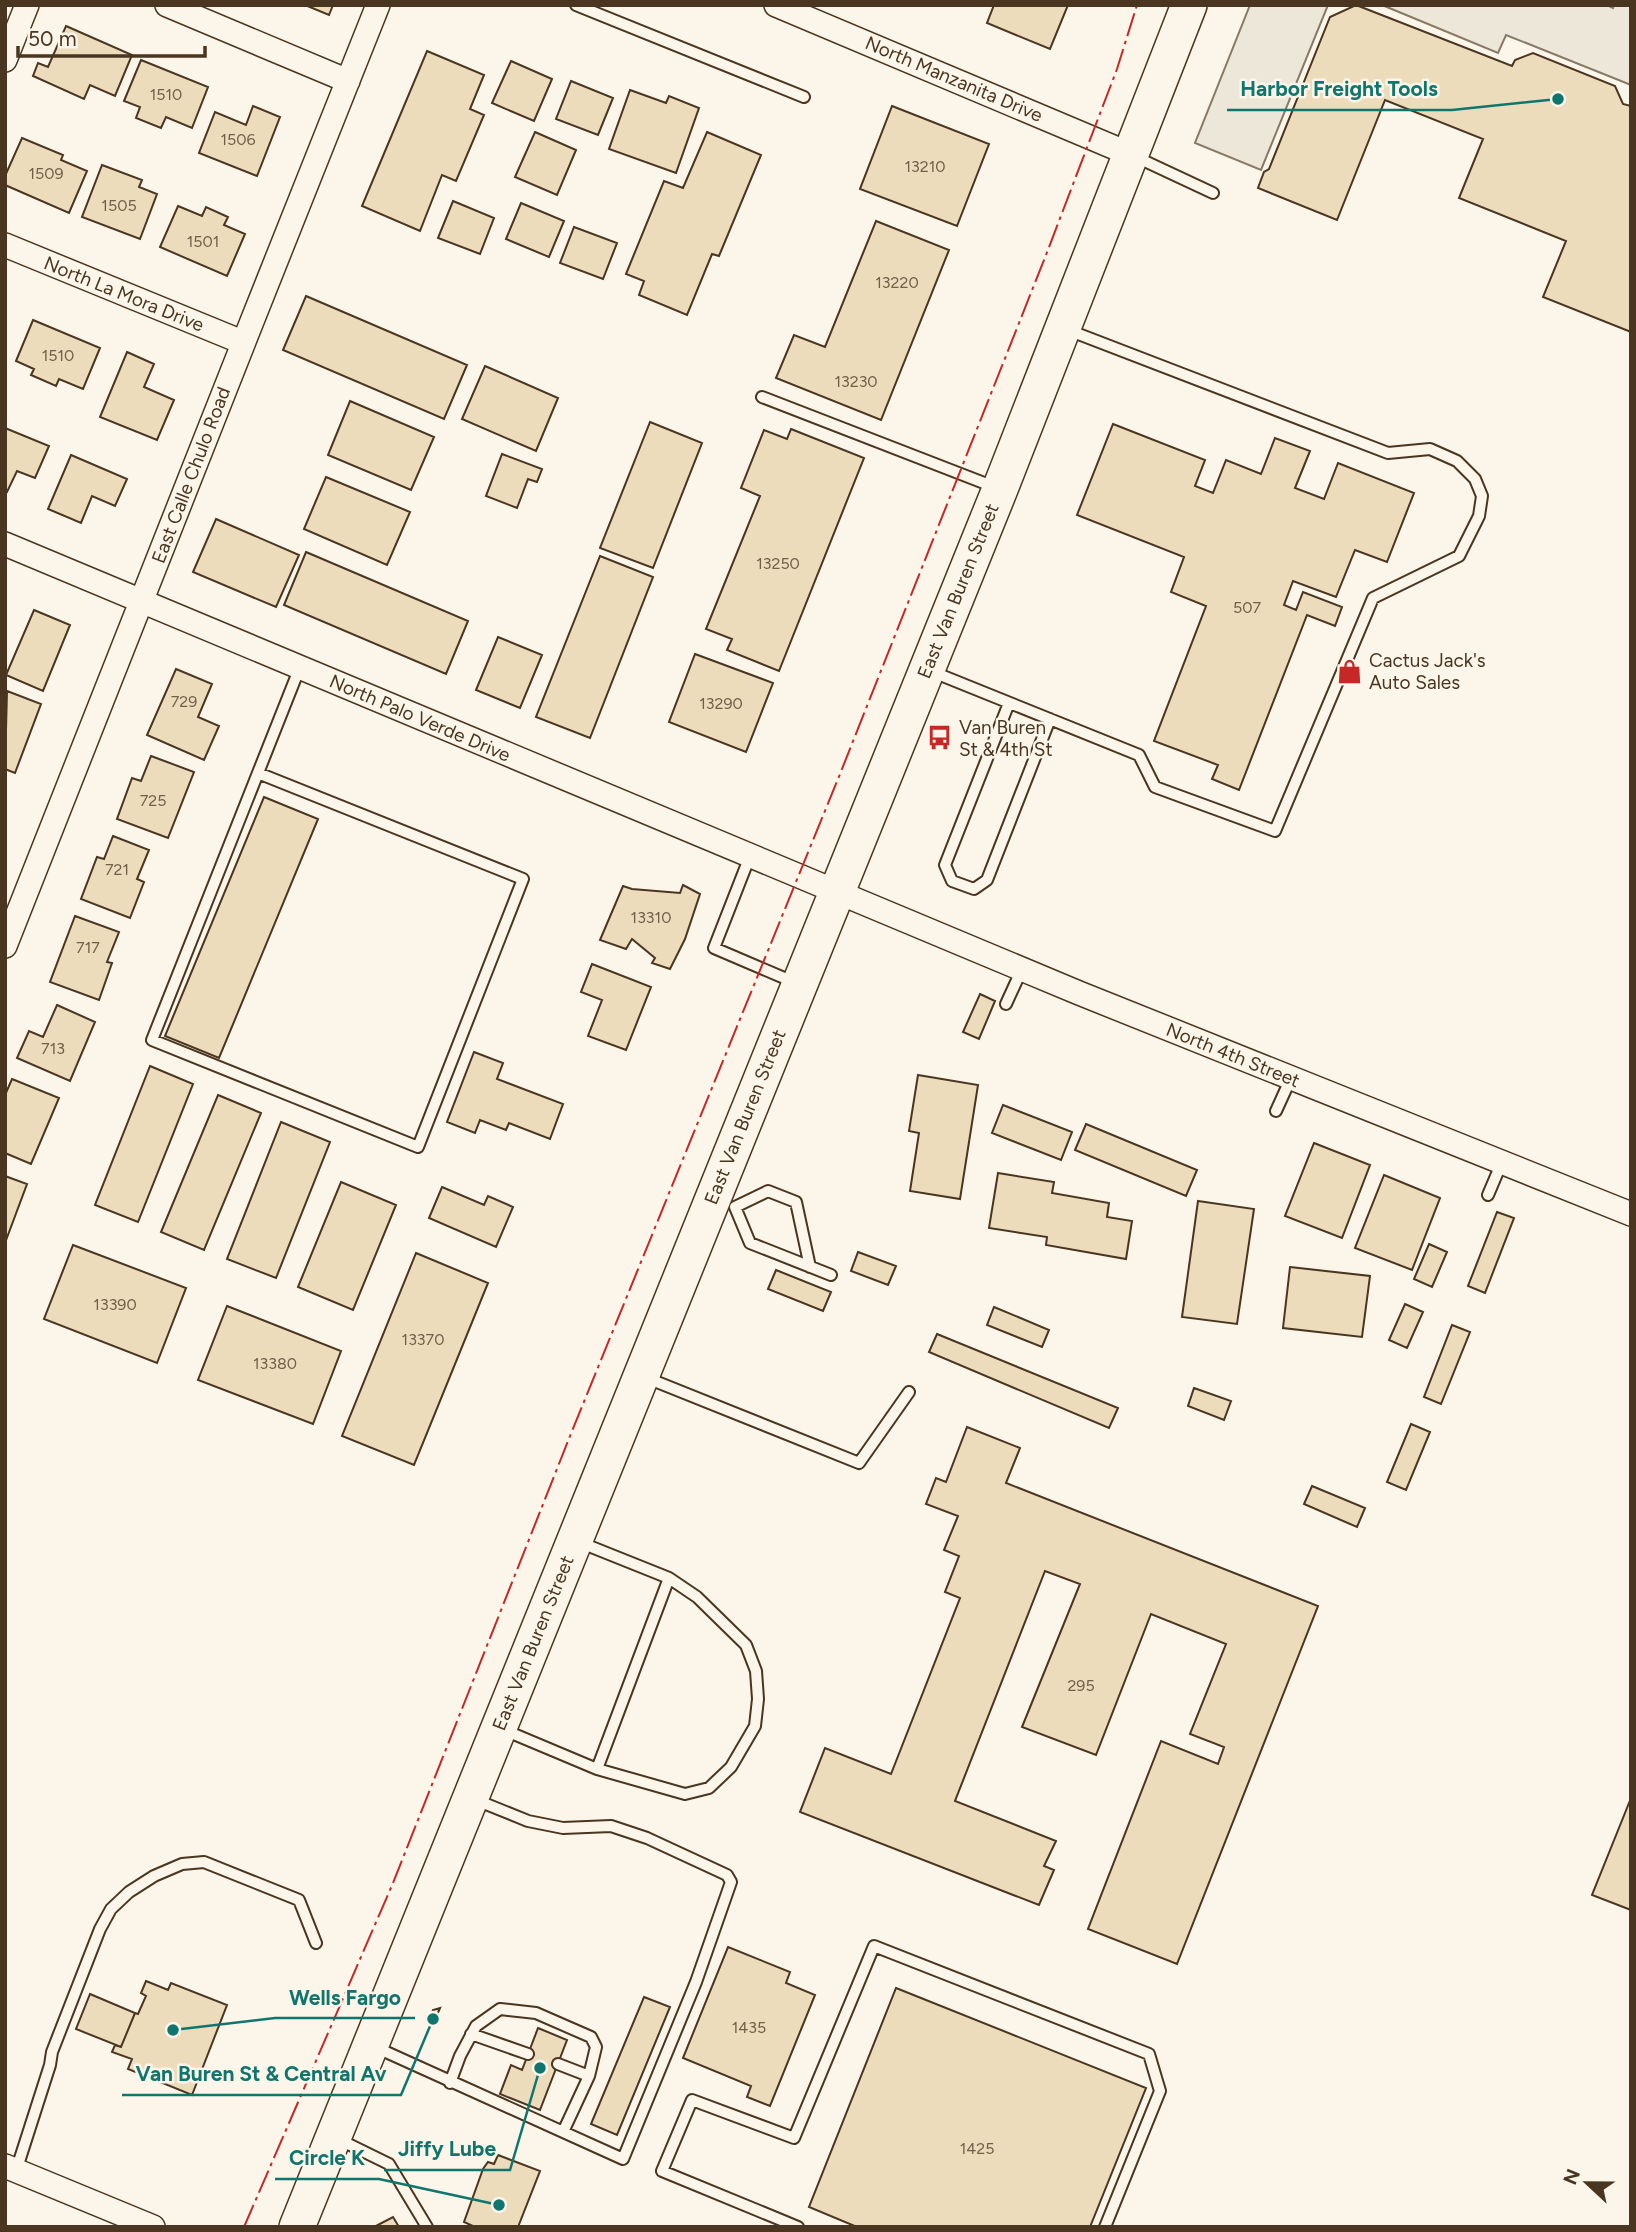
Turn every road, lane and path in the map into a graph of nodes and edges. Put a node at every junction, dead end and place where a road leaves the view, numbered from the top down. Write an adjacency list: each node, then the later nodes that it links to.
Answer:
1 (27, 5): 7 (street)
2 (167, 5): 8 (street)
3 (378, 5): 8 (street, East Calle Chulo Road)
4 (576, 5): 9 (lane)
5 (776, 5): 10 (street, North Manzanita Drive)
6 (1189, 5): 10 (main road, East Van Buren Street)
7 (5, 60)
8 (348, 81): 14 (street, East Calle Chulo Road)
9 (804, 97)
10 (1132, 155): 11 (lane); 13 (main road, East Van Buren Street)
11 (1213, 193)
12 (5, 245): 14 (street, North La Mora Drive)
13 (1063, 328): 16 (main road, East Van Buren Street); 22 (lane)
14 (242, 342): 18 (street, East Calle Chulo Road)
15 (762, 397): 16 (lane)
16 (1000, 489): 20 (main road, East Van Buren Street)
17 (5, 544): 18 (street, North Palo Verde Drive)
18 (143, 601): 19 (street, North Palo Verde Drive); 26 (street, East Calle Chulo Road)
19 (300, 667): 23 (lane); 24 (street, North Palo Verde Drive)
20 (927, 669): 21 (lane); 25 (main road, East Van Buren Street)
21 (1009, 702): 22 (lane); 22 (lane)
22 (1050, 719)
23 (258, 773): 23 (lane)
24 (750, 856): 25 (street, North Palo Verde Drive); 28 (lane)
25 (836, 893): 27 (street, North 4th Street); 28 (main road, East Van Buren Street)
26 (5, 946)
27 (1022, 969): 29 (lane); 30 (street, North 4th Street)
28 (799, 984): 34 (main road, East Van Buren Street)
29 (1006, 1004)
30 (1291, 1078): 31 (lane); 32 (street, North 4th Street)
31 (1276, 1111)
32 (1502, 1162): 33 (lane); 35 (street, North 4th Street)
33 (1488, 1195)
34 (724, 1203): 36 (lane); 36 (lane); 38 (main road, East Van Buren Street)
35 (1631, 1214)
36 (810, 1267): 37 (lane)
37 (831, 1275)
38 (641, 1375): 39 (lane); 40 (main road, East Van Buren Street)
39 (909, 1392)
40 (575, 1540): 41 (lane); 42 (main road, East Van Buren Street)
41 (669, 1578): 43 (lane); 43 (lane)
42 (499, 1728): 43 (lane); 44 (main road, East Van Buren Street)
43 (597, 1769)
44 (470, 1798): 47 (main road, East Van Buren Street); 52 (lane)
45 (316, 1942): 54 (lane)
46 (471, 2034): 48 (lane); 50 (lane); 51 (lane)
47 (370, 2045): 51 (lane); 53 (main road, East Van Buren Street)
48 (528, 2054)
49 (558, 2064): 50 (lane)
50 (589, 2076): 52 (lane)
51 (450, 2083): 52 (lane)
52 (563, 2132)
53 (333, 2137): 56 (main road, East Van Buren Street); 57 (lane)
54 (10, 2169): 55 (street)
55 (153, 2227)
56 (298, 2227)
57 (427, 2227)
58 (797, 2227): 59 (lane)
59 (1105, 2227)

